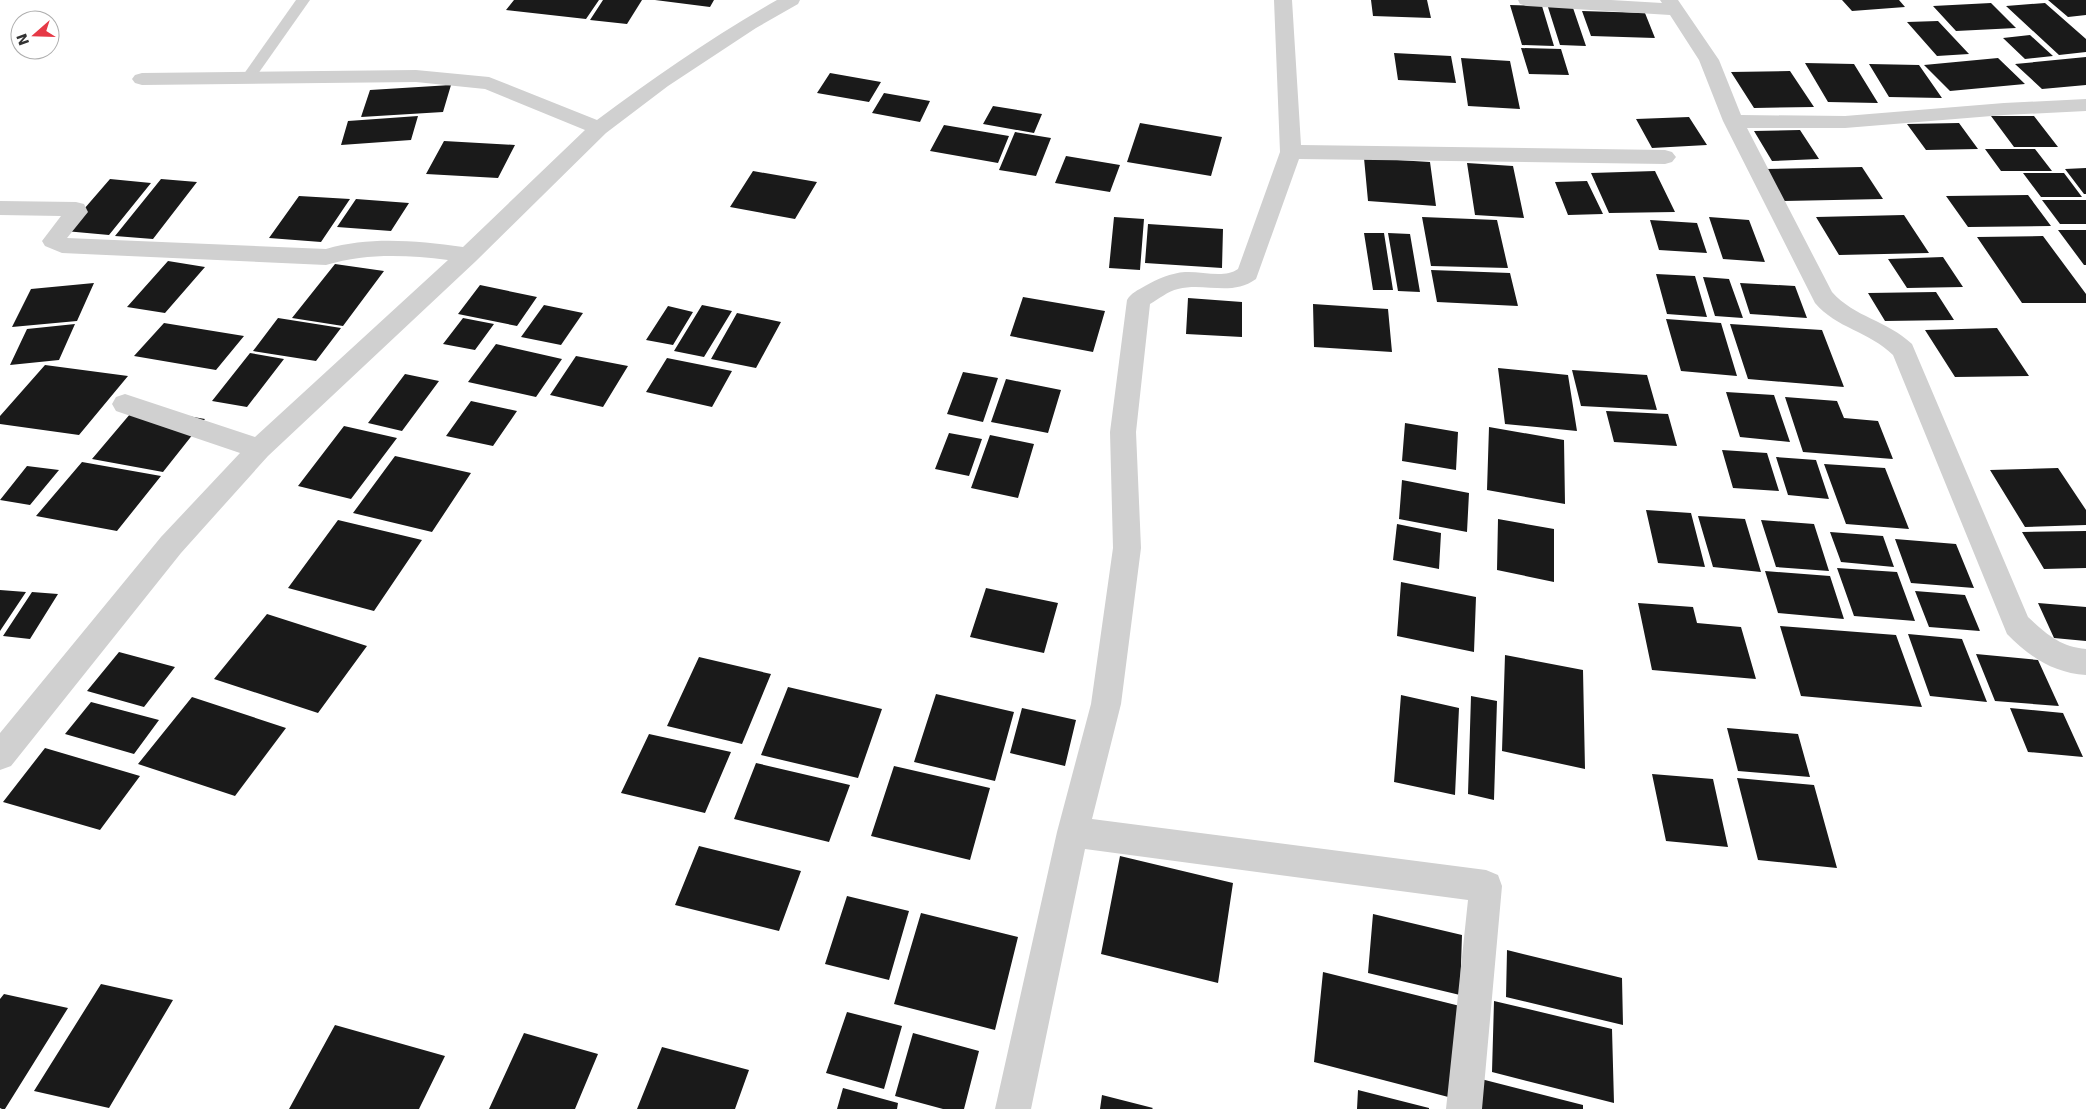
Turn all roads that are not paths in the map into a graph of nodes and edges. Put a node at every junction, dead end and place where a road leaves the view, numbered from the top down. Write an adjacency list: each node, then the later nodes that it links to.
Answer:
1 (303, 0): 6 (lane)
2 (791, 0): 10 (street)
3 (1283, 0): 11 (street)
4 (1527, 0): 5 (street)
5 (1673, 5): 9 (street)
6 (248, 78): 7 (street); 10 (street)
7 (142, 79)
8 (2086, 105): 9 (street)
9 (1733, 122): 17 (street)
10 (599, 128): 14 (street)
11 (1291, 152): 12 (street); 19 (street)
12 (1665, 157)
13 (0, 208): 14 (street)
14 (468, 255): 16 (street)
15 (125, 404): 16 (street)
16 (259, 449): 18 (street)
17 (2086, 662)
18 (0, 756)
19 (1073, 832): 20 (street); 21 (street)
20 (1013, 1109)
21 (1464, 1109)

